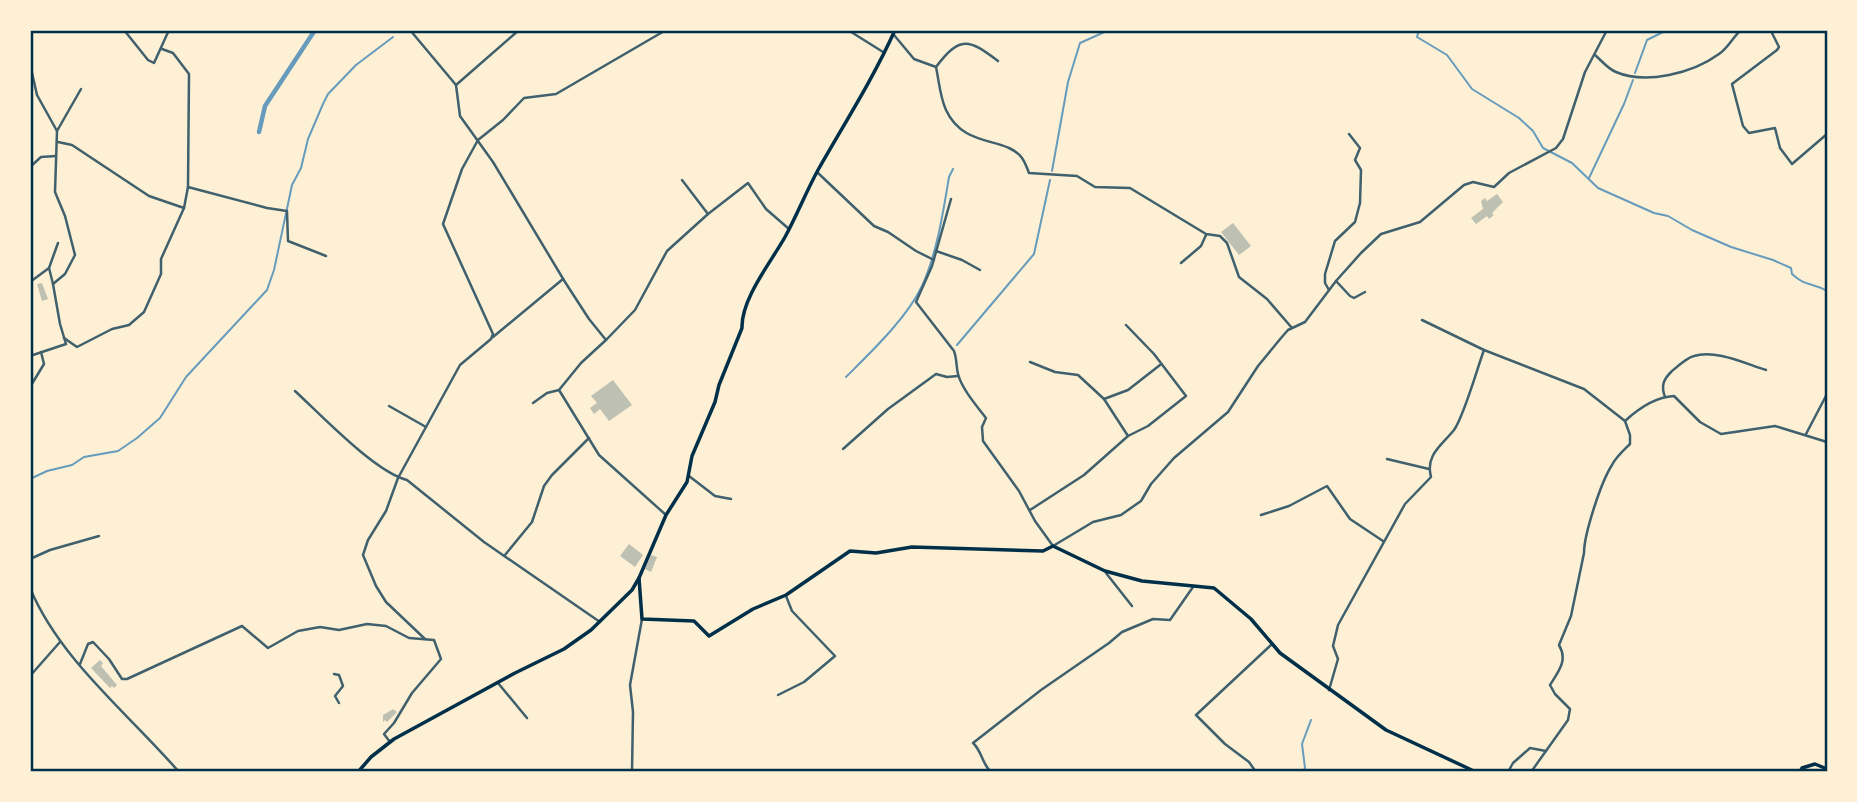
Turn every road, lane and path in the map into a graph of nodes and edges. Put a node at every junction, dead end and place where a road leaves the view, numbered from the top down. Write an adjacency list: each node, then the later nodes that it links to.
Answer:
1 (124, 30): 11 (street)
2 (169, 30): 11 (street)
3 (410, 30): 17 (street)
4 (519, 30): 17 (street)
5 (666, 30): 22 (street)
6 (848, 30): 12 (street)
7 (1607, 30): 13 (street)
8 (1741, 30): 13 (street)
9 (1770, 30): 21 (street)
10 (894, 32): 12 (main road); 16 (street)
11 (162, 48): 28 (street)
12 (884, 53): 26 (main road)
13 (1595, 55): 42 (street)
14 (998, 61): 16 (street)
15 (30, 67): 19 (street)
16 (936, 67): 33 (street)
17 (456, 85): 22 (street)
18 (81, 89): 19 (street)
19 (57, 131): 23 (street)
20 (1349, 134): 45 (street)
21 (1827, 134)
22 (478, 140): 41 (street); 50 (street)
23 (57, 142): 24 (street); 30 (street)
24 (55, 156): 25 (street); 44 (street)
25 (30, 167)
26 (817, 171): 32 (main road); 37 (street)
27 (682, 180): 31 (street)
28 (188, 187): 30 (street); 36 (street)
29 (950, 199): 35 (street)
30 (184, 208): 51 (street)
31 (708, 214): 32 (street); 52 (street)
32 (789, 229): 77 (main road)
33 (1206, 234): 38 (street); 49 (street)
34 (58, 243): 39 (street)
35 (936, 251): 37 (street); 40 (street)
36 (326, 256)
37 (934, 260): 59 (street)
38 (1181, 263)
39 (49, 268): 43 (street); 44 (street)
40 (980, 270)
41 (563, 279): 50 (street); 52 (street)
42 (1336, 281): 45 (street); 46 (street)
43 (30, 282)
44 (53, 284): 51 (street)
45 (1329, 290): 49 (street)
46 (1365, 292)
47 (1422, 320): 53 (street)
48 (1126, 325): 57 (street)
49 (1292, 328): 85 (street)
50 (492, 337): 69 (street)
51 (64, 338): 54 (street)
52 (606, 340): 61 (street)
53 (1484, 351): 68 (street); 76 (street)
54 (41, 352): 55 (street); 60 (street)
55 (30, 356)
56 (1030, 362): 65 (street)
57 (1160, 364): 65 (street); 71 (street)
58 (1766, 370): 64 (street)
59 (958, 376): 74 (street); 80 (street)
60 (30, 387)
61 (559, 390): 66 (street); 72 (street)
62 (295, 391): 78 (street)
63 (1827, 394): 70 (street)
64 (1665, 397): 68 (street); 70 (street)
65 (1104, 399): 71 (street)
66 (533, 403)
67 (389, 406): 69 (street)
68 (1625, 421): 108 (street)
69 (426, 427): 78 (street)
70 (1805, 434): 73 (street)
71 (1128, 436): 80 (street)
72 (589, 438): 81 (street); 86 (street)
73 (1827, 442)
74 (843, 449)
75 (1387, 459): 76 (street)
76 (1429, 469): 84 (street)
77 (688, 476): 79 (street); 81 (main road)
78 (398, 478): 86 (street); 96 (street)
79 (731, 499)
80 (1030, 510): 85 (street)
81 (666, 515): 89 (main road)
82 (1261, 515): 84 (street)
83 (99, 536): 87 (street)
84 (1383, 541): 103 (street)
85 (1053, 546): 88 (main road); 92 (main road)
86 (505, 555): 95 (street)
87 (30, 559)
88 (1105, 571): 90 (main road); 93 (street)
89 (639, 578): 94 (main road); 95 (main road)
90 (1194, 587): 98 (main road); 113 (street)
91 (30, 588): 97 (street)
92 (786, 595): 94 (main road); 104 (street)
93 (1132, 606)
94 (642, 619): 112 (street)
95 (600, 622): 102 (main road)
96 (425, 639): 99 (street); 107 (street)
97 (60, 641): 99 (street); 101 (street)
98 (1272, 644): 103 (main road); 114 (street)
99 (80, 664): 110 (street)
100 (334, 674): 105 (street)
101 (30, 676)
102 (498, 683): 106 (street); 107 (main road)
103 (1329, 690): 115 (main road)
104 (778, 695)
105 (339, 703)
106 (527, 718)
107 (390, 742): 111 (main road)
108 (1546, 751): 116 (street); 117 (street)
109 (1827, 769): 118 (main road)
110 (179, 772)
111 (358, 772)
112 (632, 772)
113 (992, 772)
114 (1256, 772)
115 (1476, 772)
116 (1508, 772)
117 (1531, 772)
118 (1800, 772)

